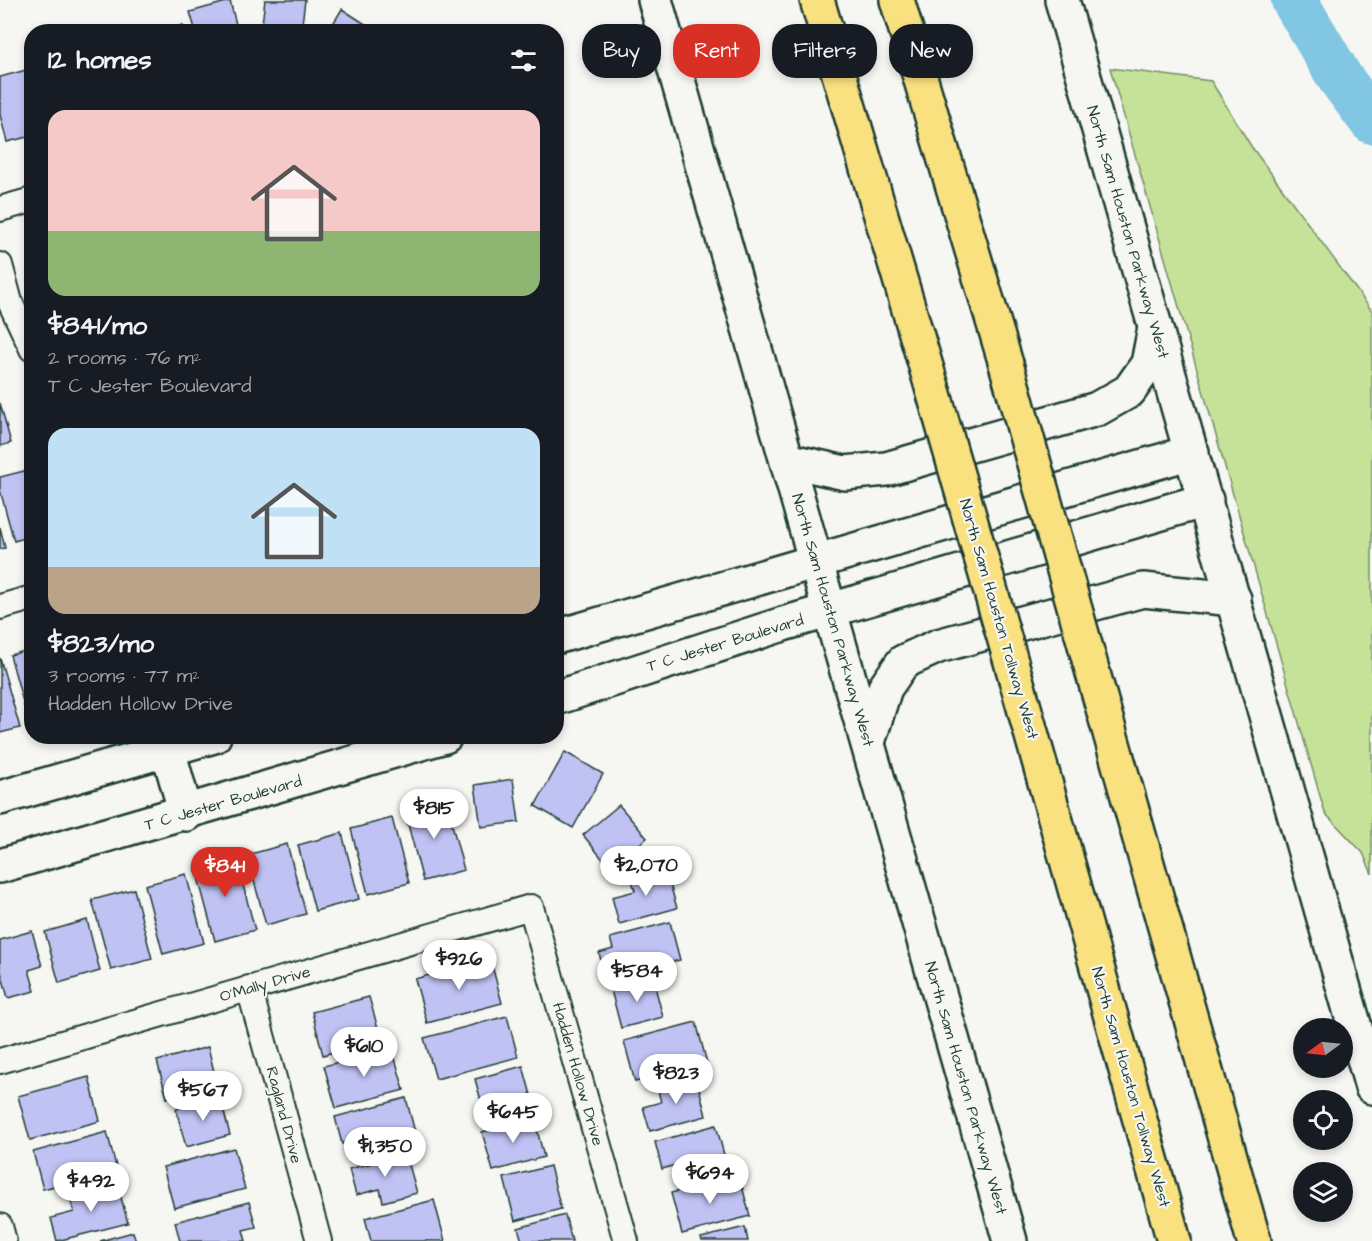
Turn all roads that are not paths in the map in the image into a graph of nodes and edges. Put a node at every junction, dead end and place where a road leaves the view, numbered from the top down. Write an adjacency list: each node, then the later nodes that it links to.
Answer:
1 (655, 0): 11 (main road, North Sam Houston Parkway West)
2 (817, 0): 36 (highway, North Sam Houston Tollway West, bridge)
3 (897, 0): 37 (highway, bridge)
4 (1062, 0): 8 (main road, North Sam Houston Parkway West)
5 (24, 202): 6 (street)
6 (0, 209)
7 (0, 265): 9 (street)
8 (1155, 325): 10 (main road, North Sam Houston Parkway West); 11 (main road)
9 (24, 332)
10 (1192, 452): 12 (main road, North Sam Houston Parkway West); 13 (main road)
11 (787, 460): 13 (main road, North Sam Houston Parkway West)
12 (1206, 500): 14 (main road, North Sam Houston Parkway West); 17 (main road, T C Jester Boulevard)
13 (816, 561): 17 (main road, North Sam Houston Parkway West); 18 (main road)
14 (1234, 599): 20 (main road); 30 (main road, North Sam Houston Parkway West)
15 (24, 600): 16 (street)
16 (0, 607)
17 (830, 610): 19 (main road, T C Jester Boulevard); 20 (main road, North Sam Houston Parkway West)
18 (564, 635)
19 (564, 695)
20 (868, 742): 35 (main road, North Sam Houston Parkway West)
21 (188, 744): 23 (main road)
22 (418, 744): 25 (main road, T C Jester Boulevard)
23 (168, 750): 24 (main road); 25 (main road)
24 (0, 798)
25 (186, 813): 26 (main road, T C Jester Boulevard)
26 (0, 866)
27 (531, 907): 28 (street, O'Mally Drive); 34 (street, Hadden Hollow Drive)
28 (249, 988): 29 (street, O'Mally Drive); 33 (street, Ragland Drive)
29 (0, 1061)
30 (1372, 1087)
31 (0, 1226): 32 (street)
32 (4, 1241)
33 (319, 1241)
34 (626, 1241)
35 (1010, 1241)
36 (1174, 1241)
37 (1254, 1241)

